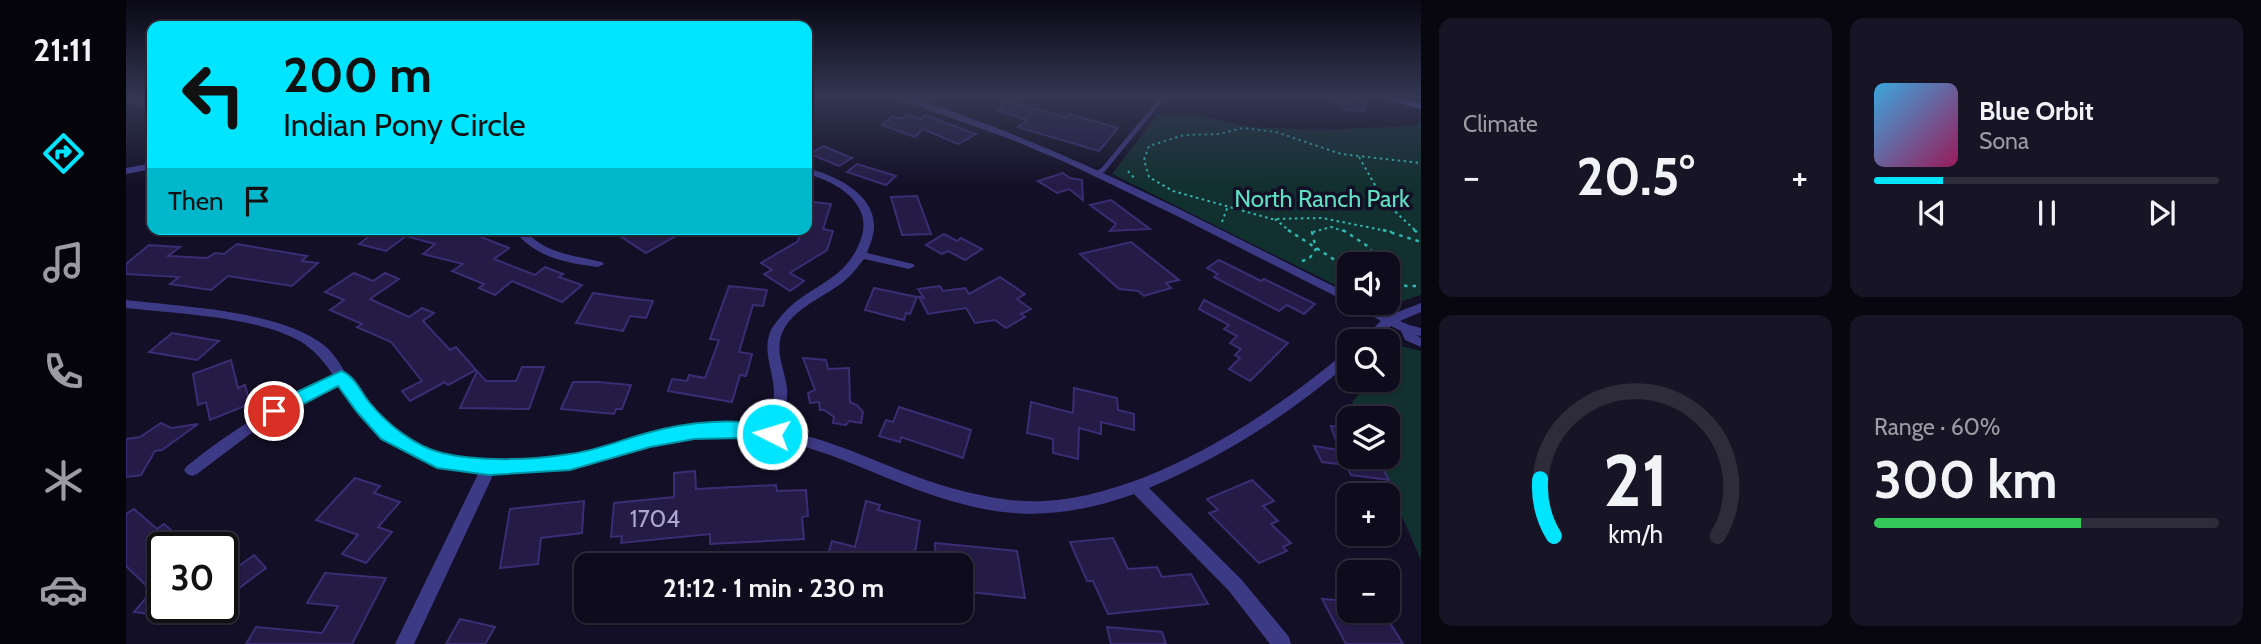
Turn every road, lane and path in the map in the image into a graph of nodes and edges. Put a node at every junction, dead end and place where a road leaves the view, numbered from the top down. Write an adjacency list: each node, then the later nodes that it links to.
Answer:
1 (985, 127): 8 (street)
2 (1138, 127): 8 (lane)
3 (1359, 157): 4 (path); 9 (path); 13 (path)
4 (1421, 163)
5 (147, 167): 6 (street)
6 (126, 171)
7 (812, 173): 17 (street)
8 (1095, 174): 11 (street)
9 (1228, 206): 10 (path); 11 (path)
10 (1275, 219): 14 (path); 15 (path)
11 (1208, 227): 21 (street)
12 (524, 235): 19 (street)
13 (1421, 235)
14 (1421, 243)
15 (1316, 248): 16 (path); 18 (path); 21 (path)
16 (1372, 252)
17 (861, 255): 20 (street); 35 (street)
18 (1337, 261)
19 (598, 264)
20 (909, 266)
21 (1287, 268): 24 (street)
22 (1400, 284): 23 (path)
23 (1421, 286)
24 (1337, 293)
25 (126, 304): 34 (street)
26 (1421, 306): 28 (street)
27 (1380, 315): 28 (street)
28 (1390, 320): 29 (street); 30 (street)
29 (1406, 328): 31 (street); 32 (street)
30 (1380, 329)
31 (1421, 332)
32 (1421, 343)
33 (1337, 367): 38 (street)
34 (341, 377): 36 (street); 37 (street)
35 (772, 434): 36 (street); 38 (street)
36 (489, 467): 39 (street)
37 (192, 470)
38 (1138, 487): 40 (street)
39 (404, 644)
40 (1282, 644)

